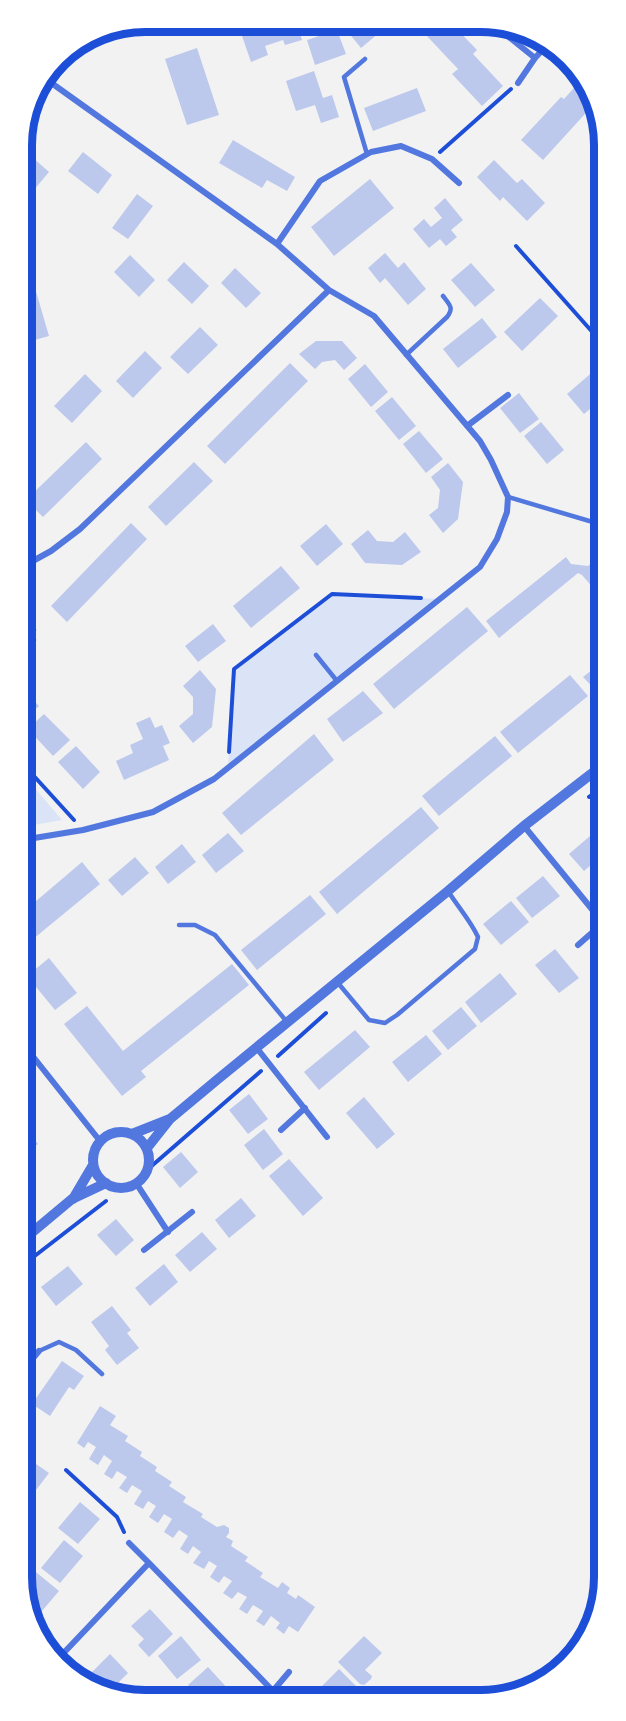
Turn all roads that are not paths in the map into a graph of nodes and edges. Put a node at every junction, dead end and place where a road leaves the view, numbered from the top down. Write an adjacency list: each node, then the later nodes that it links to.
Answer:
1 (505, 34): 3 (street)
2 (542, 50): 3 (street)
3 (535, 58): 6 (street)
4 (365, 59): 7 (lane)
5 (50, 82): 9 (street)
6 (518, 83)
7 (367, 154): 8 (street); 9 (street)
8 (459, 183)
9 (277, 244): 10 (street)
10 (329, 290): 12 (street); 17 (street)
11 (444, 296): 12 (lane)
12 (406, 355): 14 (street)
13 (508, 395): 14 (street)
14 (467, 426): 15 (street)
15 (508, 497): 16 (lane); 19 (street)
16 (594, 522)
17 (32, 562)
18 (316, 655): 19 (lane)
19 (337, 681): 22 (street)
20 (594, 772): 21 (street)
21 (524, 826): 23 (street); 24 (street)
22 (32, 838)
23 (448, 891): 28 (street); 28 (lane)
24 (594, 913)
25 (179, 925): 29 (lane)
26 (594, 932): 27 (street)
27 (578, 945)
28 (337, 982): 29 (street)
29 (287, 1022): 30 (street)
30 (256, 1047): 32 (street); 33 (street)
31 (32, 1055): 37 (street)
32 (305, 1108): 34 (street); 36 (street)
33 (171, 1119): 35 (street); 38 (street)
34 (281, 1131)
35 (132, 1134): 37 (street); 38 (street)
36 (327, 1137)
37 (100, 1141): 39 (street)
38 (147, 1148): 41 (street)
39 (93, 1165): 40 (street); 42 (street)
40 (106, 1183): 41 (street); 42 (street)
41 (136, 1183): 45 (street)
42 (72, 1199): 44 (street)
43 (192, 1212): 45 (street)
44 (32, 1232)
45 (168, 1232): 46 (street)
46 (144, 1250)
47 (39, 1351): 48 (street); 49 (lane)
48 (32, 1359)
49 (102, 1374)
50 (129, 1543): 51 (street)
51 (149, 1563): 52 (street); 54 (street)
52 (62, 1655)
53 (290, 1672): 55 (street)
54 (272, 1690)
55 (274, 1690)

